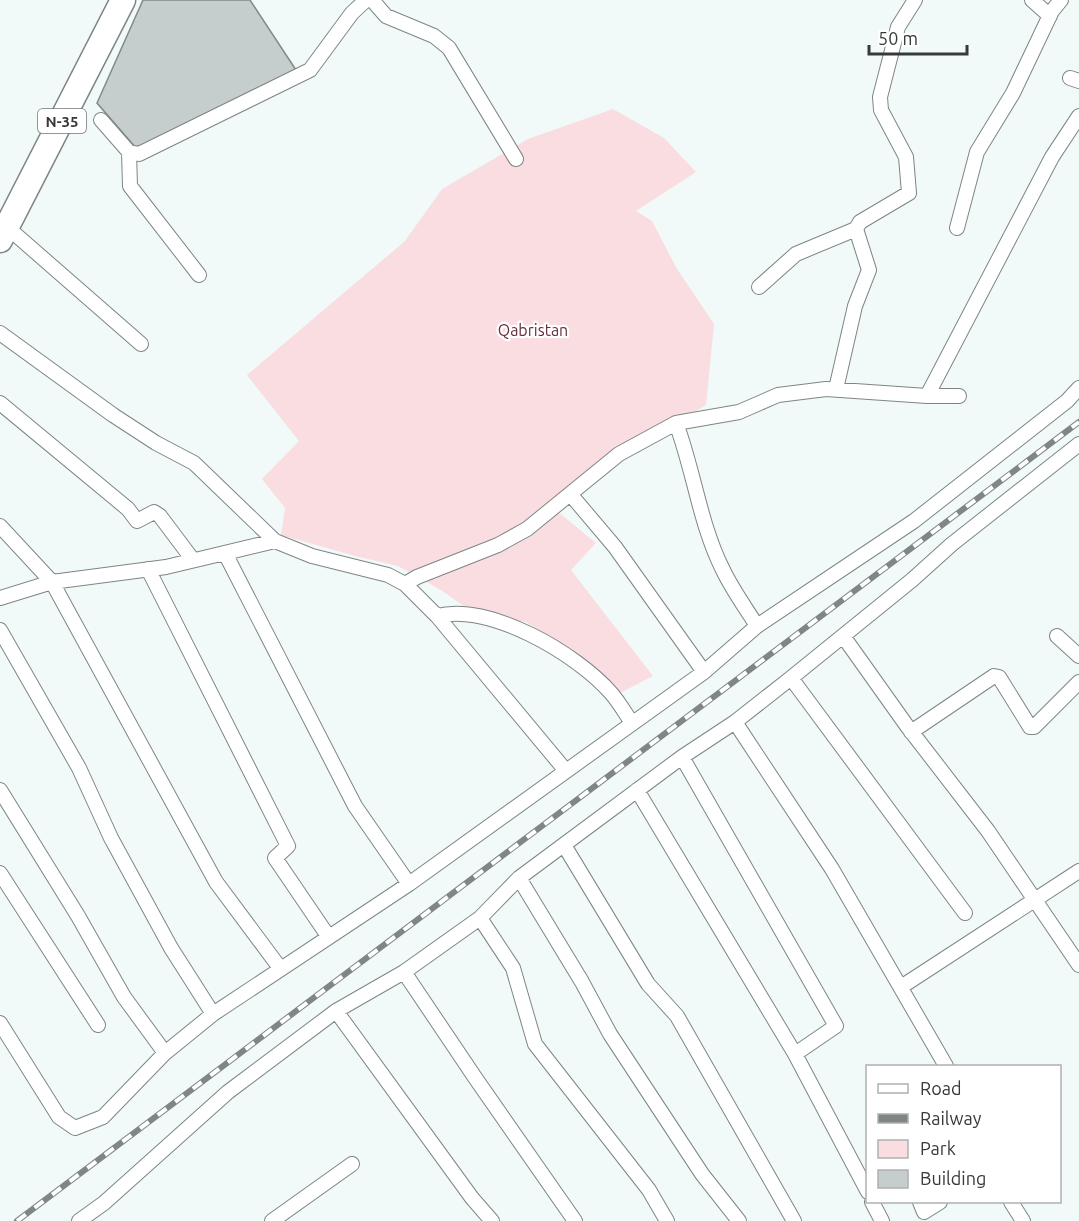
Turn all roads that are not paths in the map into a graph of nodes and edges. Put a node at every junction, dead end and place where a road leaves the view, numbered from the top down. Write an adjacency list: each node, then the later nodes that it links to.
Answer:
1 (123, 0): 14 (highway, N-35)
2 (366, 0): 10 (street)
3 (372, 0): 11 (street)
4 (915, 0): 13 (street)
5 (1032, 0): 7 (street)
6 (1061, 0): 7 (street)
7 (1050, 16): 12 (street)
8 (1079, 116): 21 (street)
9 (101, 120): 10 (street)
10 (129, 152): 15 (street)
11 (516, 159)
12 (957, 228)
13 (855, 229): 16 (street); 20 (street)
14 (3, 234): 18 (street)
15 (198, 275)
16 (759, 287)
17 (0, 333): 28 (street)
18 (141, 344)
19 (1079, 388): 36 (street)
20 (836, 389): 21 (street); 24 (street)
21 (927, 396): 22 (street)
22 (959, 396)
23 (0, 404): 30 (street)
24 (676, 423): 26 (street); 36 (street)
25 (1079, 444): 38 (street)
26 (571, 495): 33 (street); 41 (street)
27 (0, 526): 32 (street)
28 (275, 541): 29 (street); 33 (street)
29 (225, 553): 30 (street); 55 (street)
30 (193, 560): 31 (street)
31 (148, 569): 32 (street); 59 (street)
32 (52, 582): 34 (street); 61 (street)
33 (405, 584): 35 (street)
34 (0, 598)
35 (437, 616): 45 (street); 48 (street)
36 (757, 626): 41 (street)
37 (0, 630): 65 (street)
38 (843, 636): 42 (street); 46 (street)
39 (1057, 636): 40 (street)
40 (1079, 656)
41 (704, 672): 45 (street)
42 (791, 678): 44 (street); 57 (street)
43 (1079, 682): 46 (street)
44 (735, 722): 47 (street); 63 (street)
45 (632, 723): 48 (street)
46 (911, 732): 56 (street)
47 (682, 757): 50 (street); 69 (street)
48 (566, 771): 55 (street)
49 (0, 790): 68 (street)
50 (637, 790): 51 (street); 69 (street)
51 (564, 845): 54 (street); 86 (street)
52 (1079, 871): 56 (street)
53 (0, 873): 67 (street)
54 (519, 878): 58 (street); 85 (street)
55 (409, 884): 59 (street)
56 (1035, 900): 60 (street); 63 (street)
57 (964, 913)
58 (480, 918): 62 (street); 84 (street)
59 (328, 936): 61 (street)
60 (1079, 964)
61 (280, 968): 65 (street)
62 (404, 972): 64 (street); 83 (street)
63 (901, 987): 70 (street)
64 (336, 1011): 79 (street); 82 (street)
65 (213, 1014): 68 (street)
66 (0, 1023): 68 (street)
67 (98, 1025)
68 (165, 1053)
69 (795, 1054): 72 (street)
70 (945, 1065)
71 (352, 1164): 77 (street)
72 (862, 1167): 73 (street)
73 (866, 1187)
74 (873, 1203): 87 (street)
75 (938, 1203): 78 (street)
76 (1012, 1203): 88 (street)
77 (290, 1209): 80 (street); 81 (street)
78 (924, 1212)
79 (79, 1221)
80 (272, 1221)
81 (299, 1221)
82 (492, 1221)
83 (575, 1221)
84 (667, 1221)
85 (739, 1221)
86 (794, 1221)
87 (882, 1221)
88 (1023, 1221)

